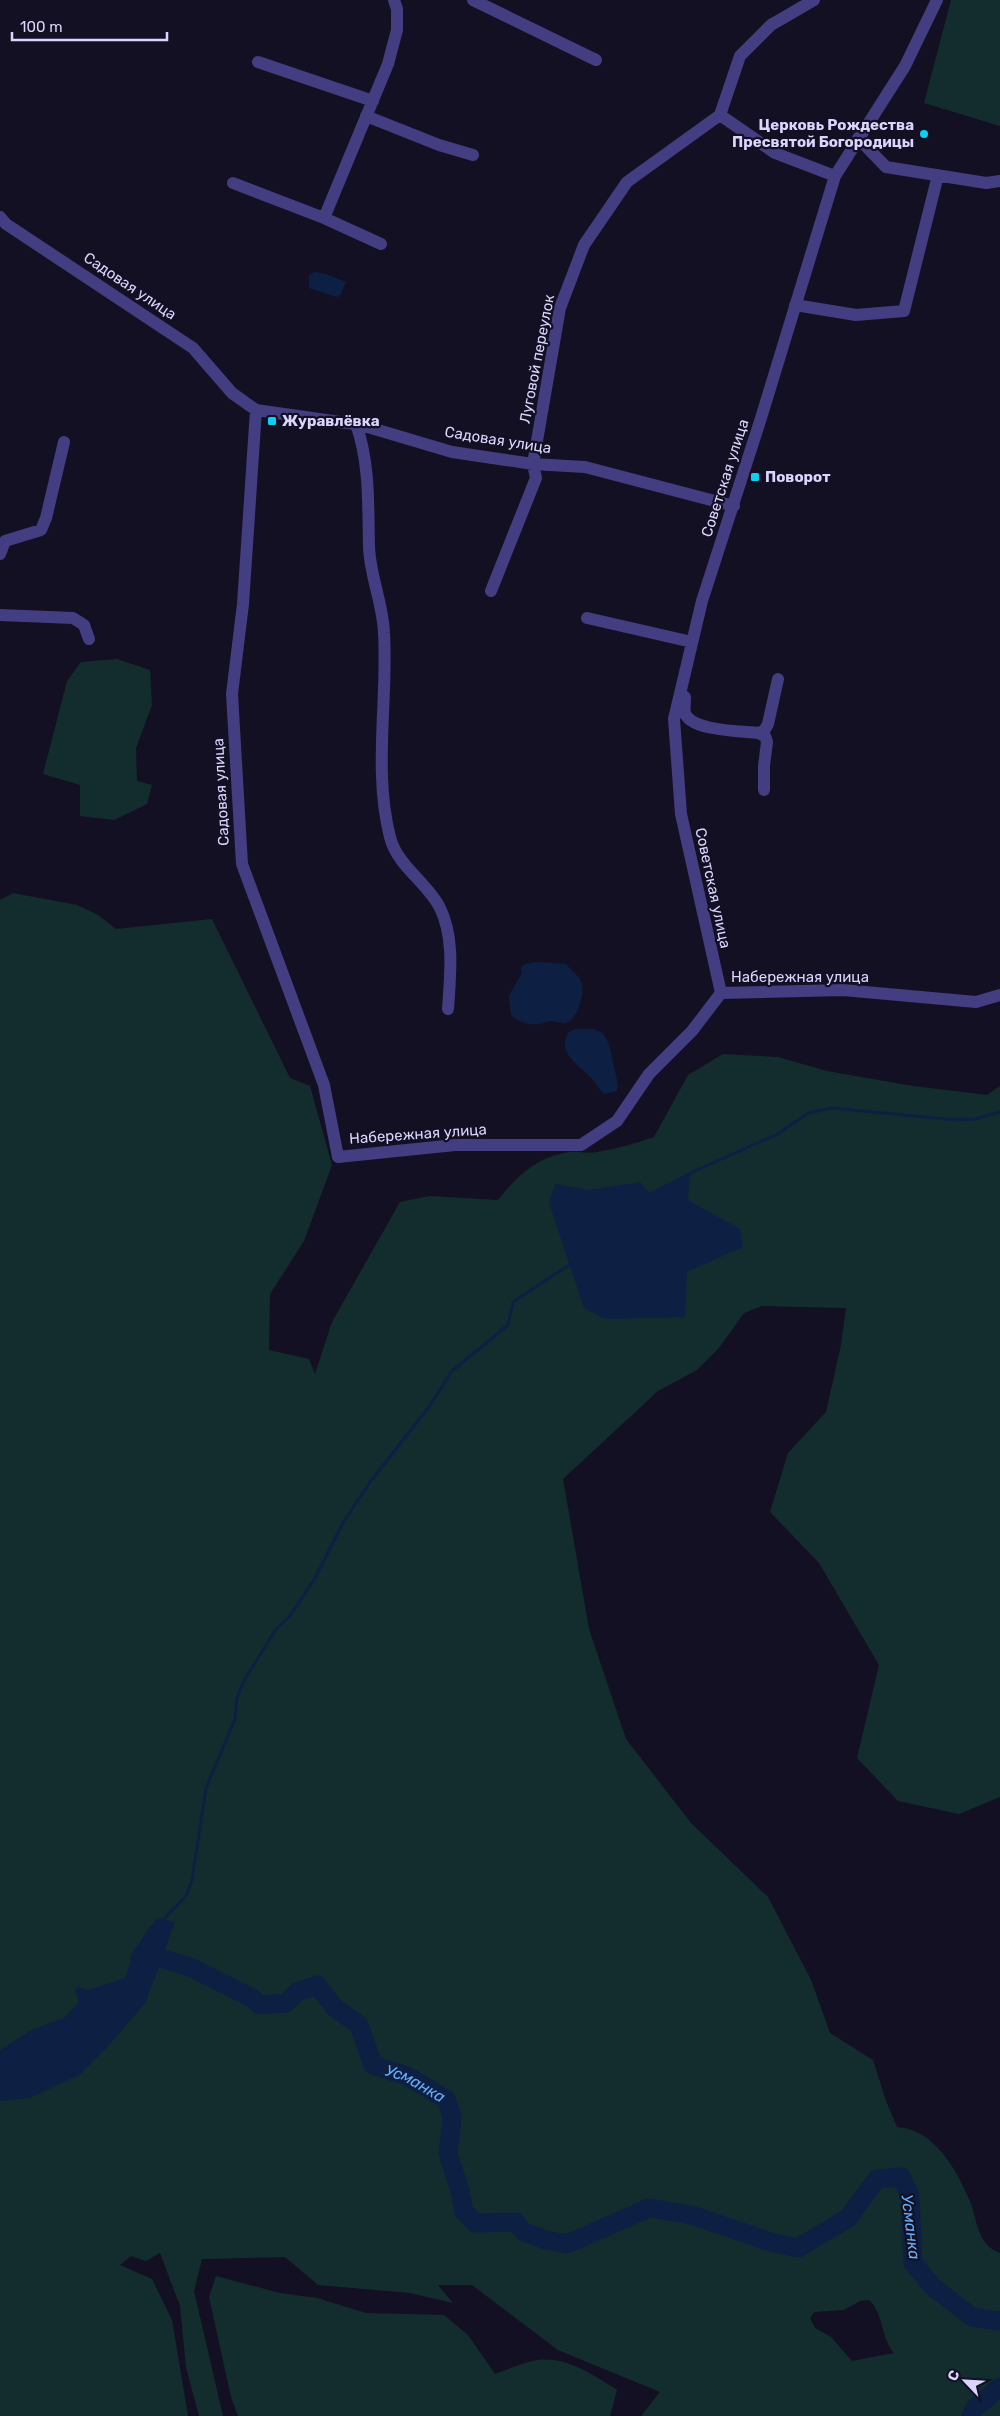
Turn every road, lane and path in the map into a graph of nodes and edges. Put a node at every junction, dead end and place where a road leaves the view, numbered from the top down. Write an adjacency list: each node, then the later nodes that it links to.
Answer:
1 (394, 0): 7 (street)
2 (472, 0): 5 (street)
3 (814, 0): 8 (street)
4 (937, 0): 10 (street, Советская улица)
5 (596, 60)
6 (258, 62): 7 (street)
7 (373, 101): 9 (street)
8 (720, 115): 13 (street); 23 (street, Луговой переулок)
9 (366, 116): 11 (street); 17 (street)
10 (858, 138): 12 (street); 13 (street, Советская улица)
11 (473, 155)
12 (938, 175): 14 (street); 19 (street)
13 (834, 176): 19 (street, Советская улица)
14 (1000, 180)
15 (233, 183): 17 (street)
16 (0, 217): 20 (street, Садовая улица)
17 (324, 218): 18 (street)
18 (381, 244)
19 (795, 306): 24 (street, Советская улица)
20 (256, 410): 21 (street, Садовая улица); 38 (street, Садовая улица)
21 (356, 424): 23 (street, Садовая улица); 37 (street)
22 (64, 442): 25 (street)
23 (534, 464): 24 (street, Садовая улица); 26 (street, Луговой переулок)
24 (734, 506): 30 (street, Советская улица)
25 (0, 554)
26 (491, 591)
27 (0, 615): 29 (street)
28 (587, 618): 30 (street)
29 (89, 639)
30 (692, 642): 32 (street, Советская улица)
31 (778, 679): 33 (street)
32 (680, 693): 33 (street); 35 (street, Советская улица)
33 (758, 733): 34 (street)
34 (764, 790)
35 (721, 993): 36 (street, Набережная улица); 38 (street, Набережная улица)
36 (1000, 995)
37 (448, 1009)
38 (338, 1157)

